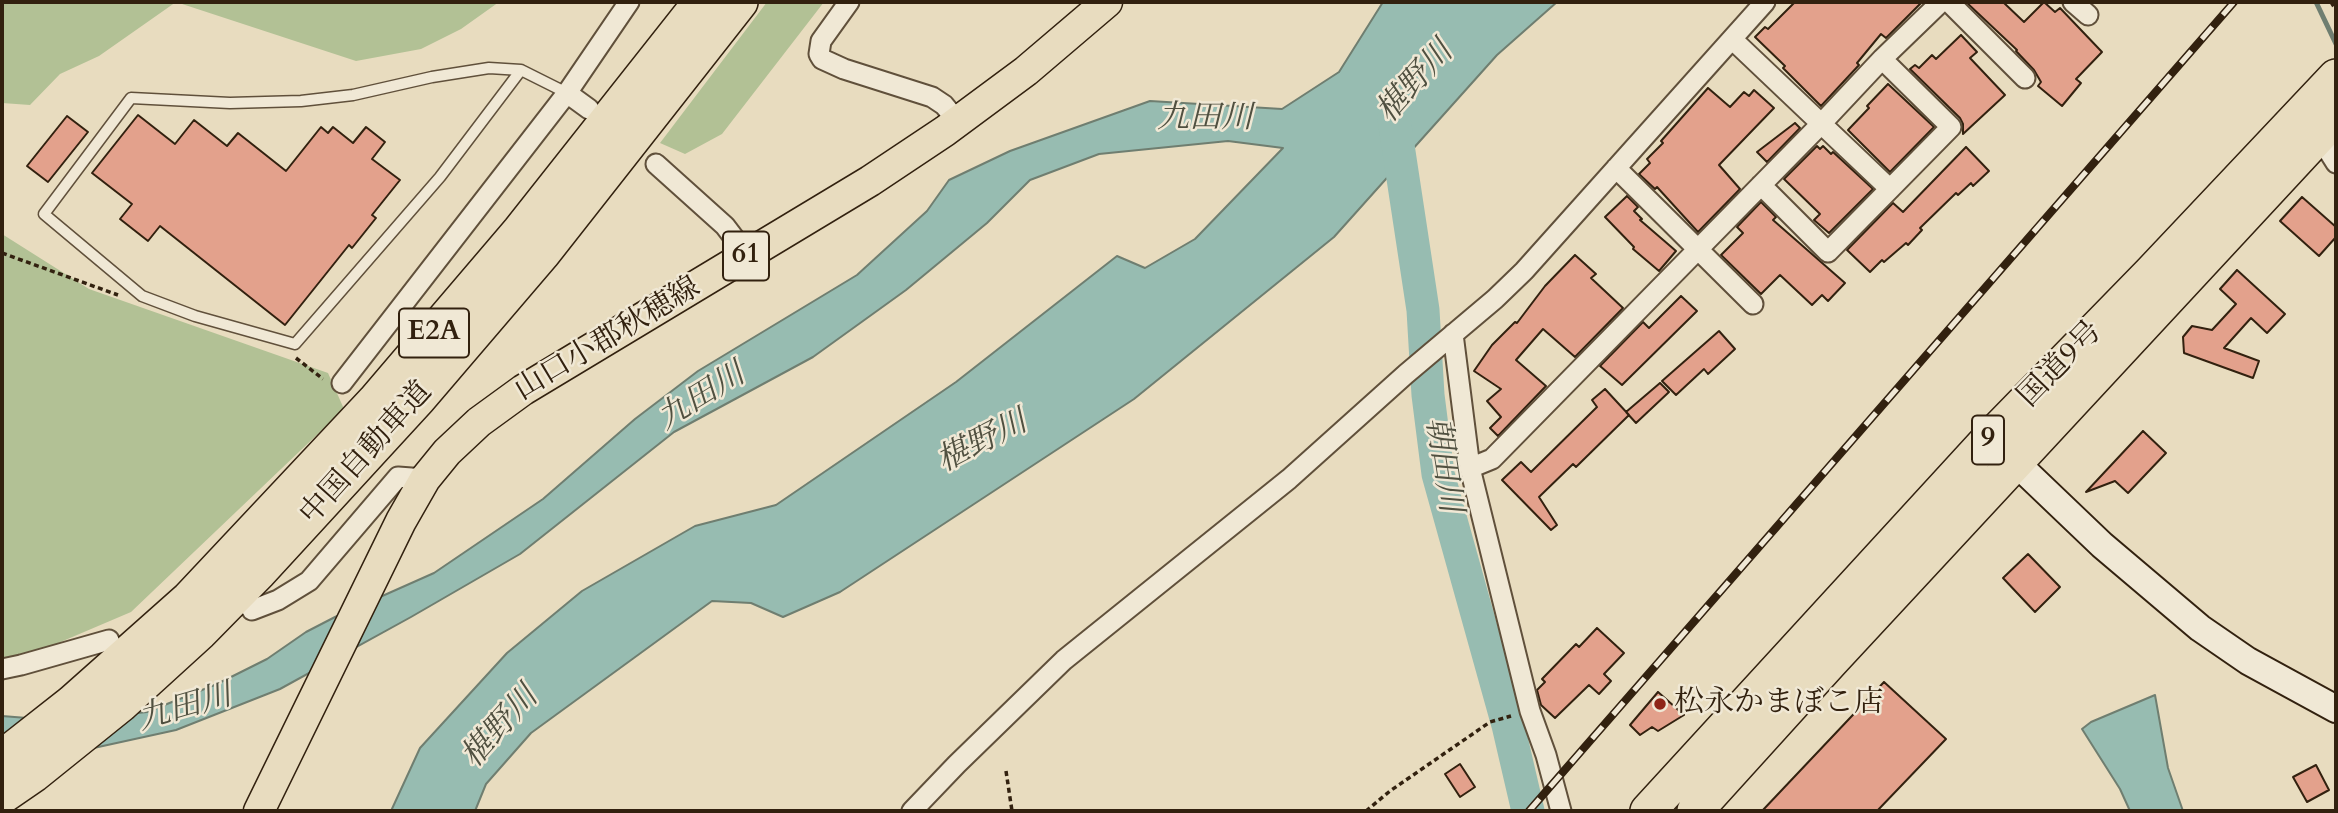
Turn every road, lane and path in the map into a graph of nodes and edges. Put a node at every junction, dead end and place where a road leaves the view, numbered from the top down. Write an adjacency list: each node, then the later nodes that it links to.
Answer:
1 (629, 2): 16 (street)
2 (701, 2): 35 (highway, 中国自動車道 / E2A)
3 (740, 2): 41 (highway, 中国自動車道 / E2A)
4 (849, 2): 18 (street)
5 (1107, 2): 18 (main road, 山口小郡秋穂線 / 61)
6 (1765, 2): 11 (street)
7 (1941, 2): 12 (street)
8 (1949, 2): 15 (street)
9 (2331, 2): 10 (path)
10 (2336, 10)
11 (1732, 39): 19 (street); 22 (street)
12 (1882, 59): 19 (street); 24 (street)
13 (521, 70): 13 (lane); 16 (lane)
14 (2336, 77): 30 (highway, 国道9号 / 9)
15 (2025, 78)
16 (567, 93): 17 (street); 29 (street)
17 (589, 109)
18 (958, 122): 26 (main road, 山口小郡秋穂線 / 61)
19 (1821, 124): 23 (street); 24 (street)
20 (2330, 139): 31 (highway, 国道9号 / 9)
21 (656, 164): 26 (street)
22 (1616, 168): 25 (street); 28 (street)
23 (1761, 186): 24 (street); 25 (street)
24 (1890, 189)
25 (1698, 250): 27 (street); 32 (street)
26 (747, 256): 33 (main road, 山口小郡秋穂線 / 61)
27 (1753, 304)
28 (1448, 338): 32 (street); 43 (street)
29 (342, 383)
30 (1990, 438): 31 (street); 47 (highway, 国道9号 / 9)
31 (2015, 462): 37 (street); 48 (highway, 国道9号 / 9)
32 (1470, 468): 38 (street)
33 (425, 479): 34 (street); 42 (main road, 山口小郡秋穂線 / 61)
34 (252, 610)
35 (126, 641): 36 (street); 39 (highway, 中国自動車道 / E2A)
36 (2, 668)
37 (2336, 709)
38 (1530, 711): 45 (path); 46 (street)
39 (2, 758)
40 (1006, 771): 44 (path)
41 (4, 794)
42 (259, 811)
43 (912, 811)
44 (1012, 811)
45 (1366, 811)
46 (1560, 811)
47 (1648, 811)
48 (1695, 811)

